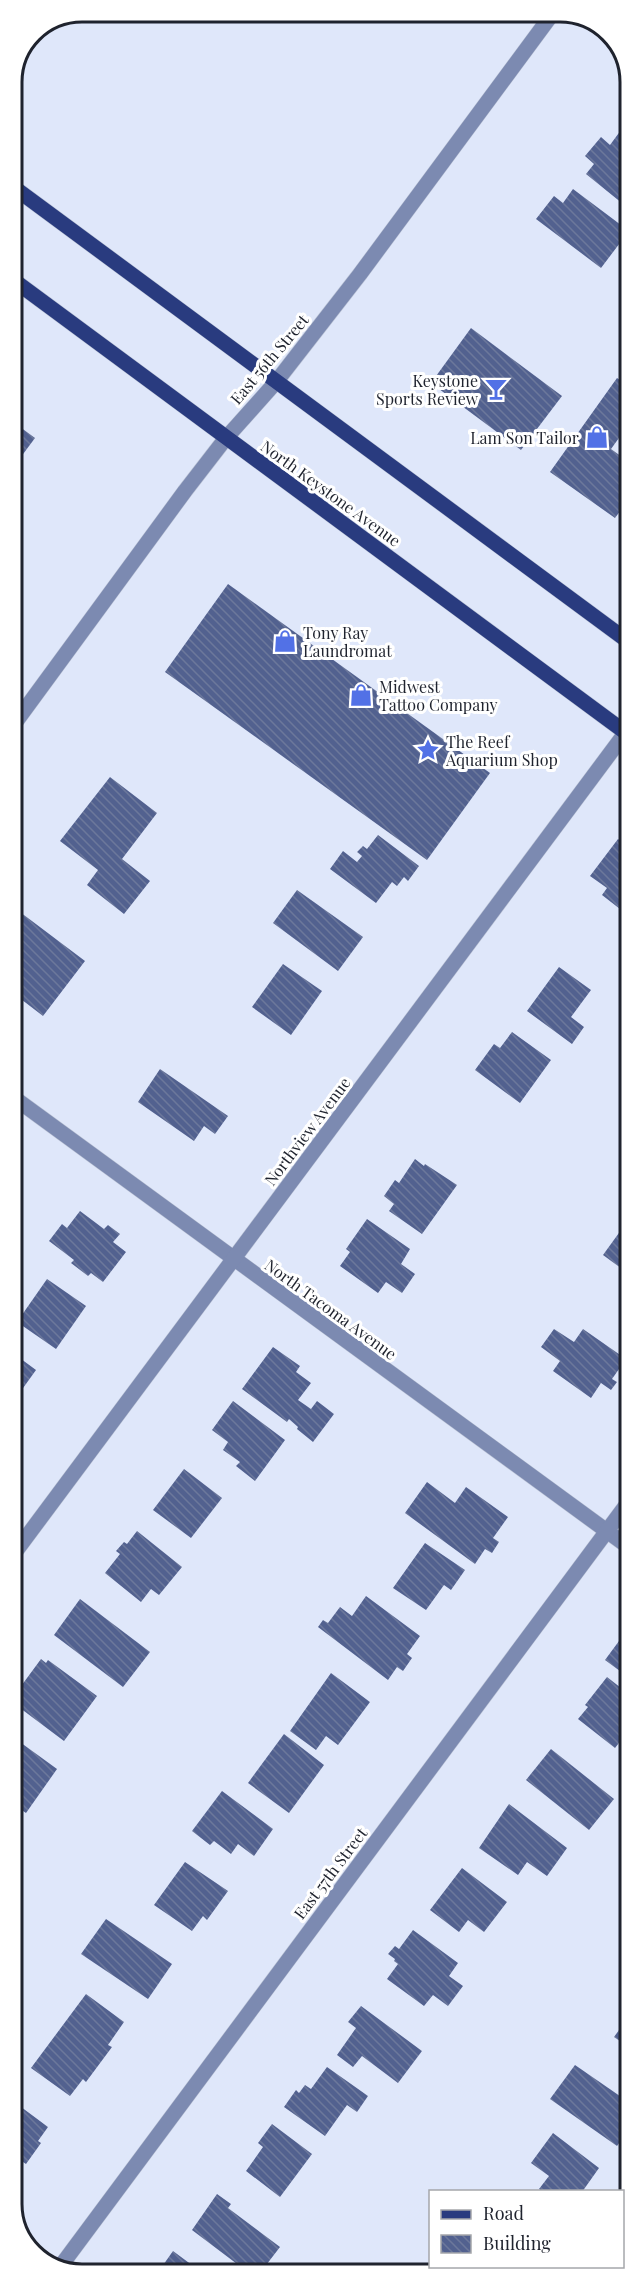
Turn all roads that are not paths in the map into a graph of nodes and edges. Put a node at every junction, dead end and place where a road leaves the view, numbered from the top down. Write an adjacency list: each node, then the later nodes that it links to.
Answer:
1 (546, 23): 4 (street, East 56th Street)
2 (22, 193): 4 (main road)
3 (22, 286): 5 (main road, North Keystone Avenue)
4 (276, 382): 5 (street, East 56th Street); 6 (main road)
5 (226, 438): 7 (street, East 56th Street); 8 (main road, North Keystone Avenue)
6 (620, 635)
7 (22, 713)
8 (620, 726)
9 (620, 743): 11 (street, Northview Avenue)
10 (22, 1104): 11 (street, North Tacoma Avenue)
11 (233, 1260): 13 (street, North Tacoma Avenue); 15 (street, Northview Avenue)
12 (620, 1513): 13 (street, East 57th Street)
13 (607, 1531): 14 (street, North Tacoma Avenue); 16 (street, East 57th Street)
14 (620, 1541)
15 (22, 1543)
16 (64, 2260)

